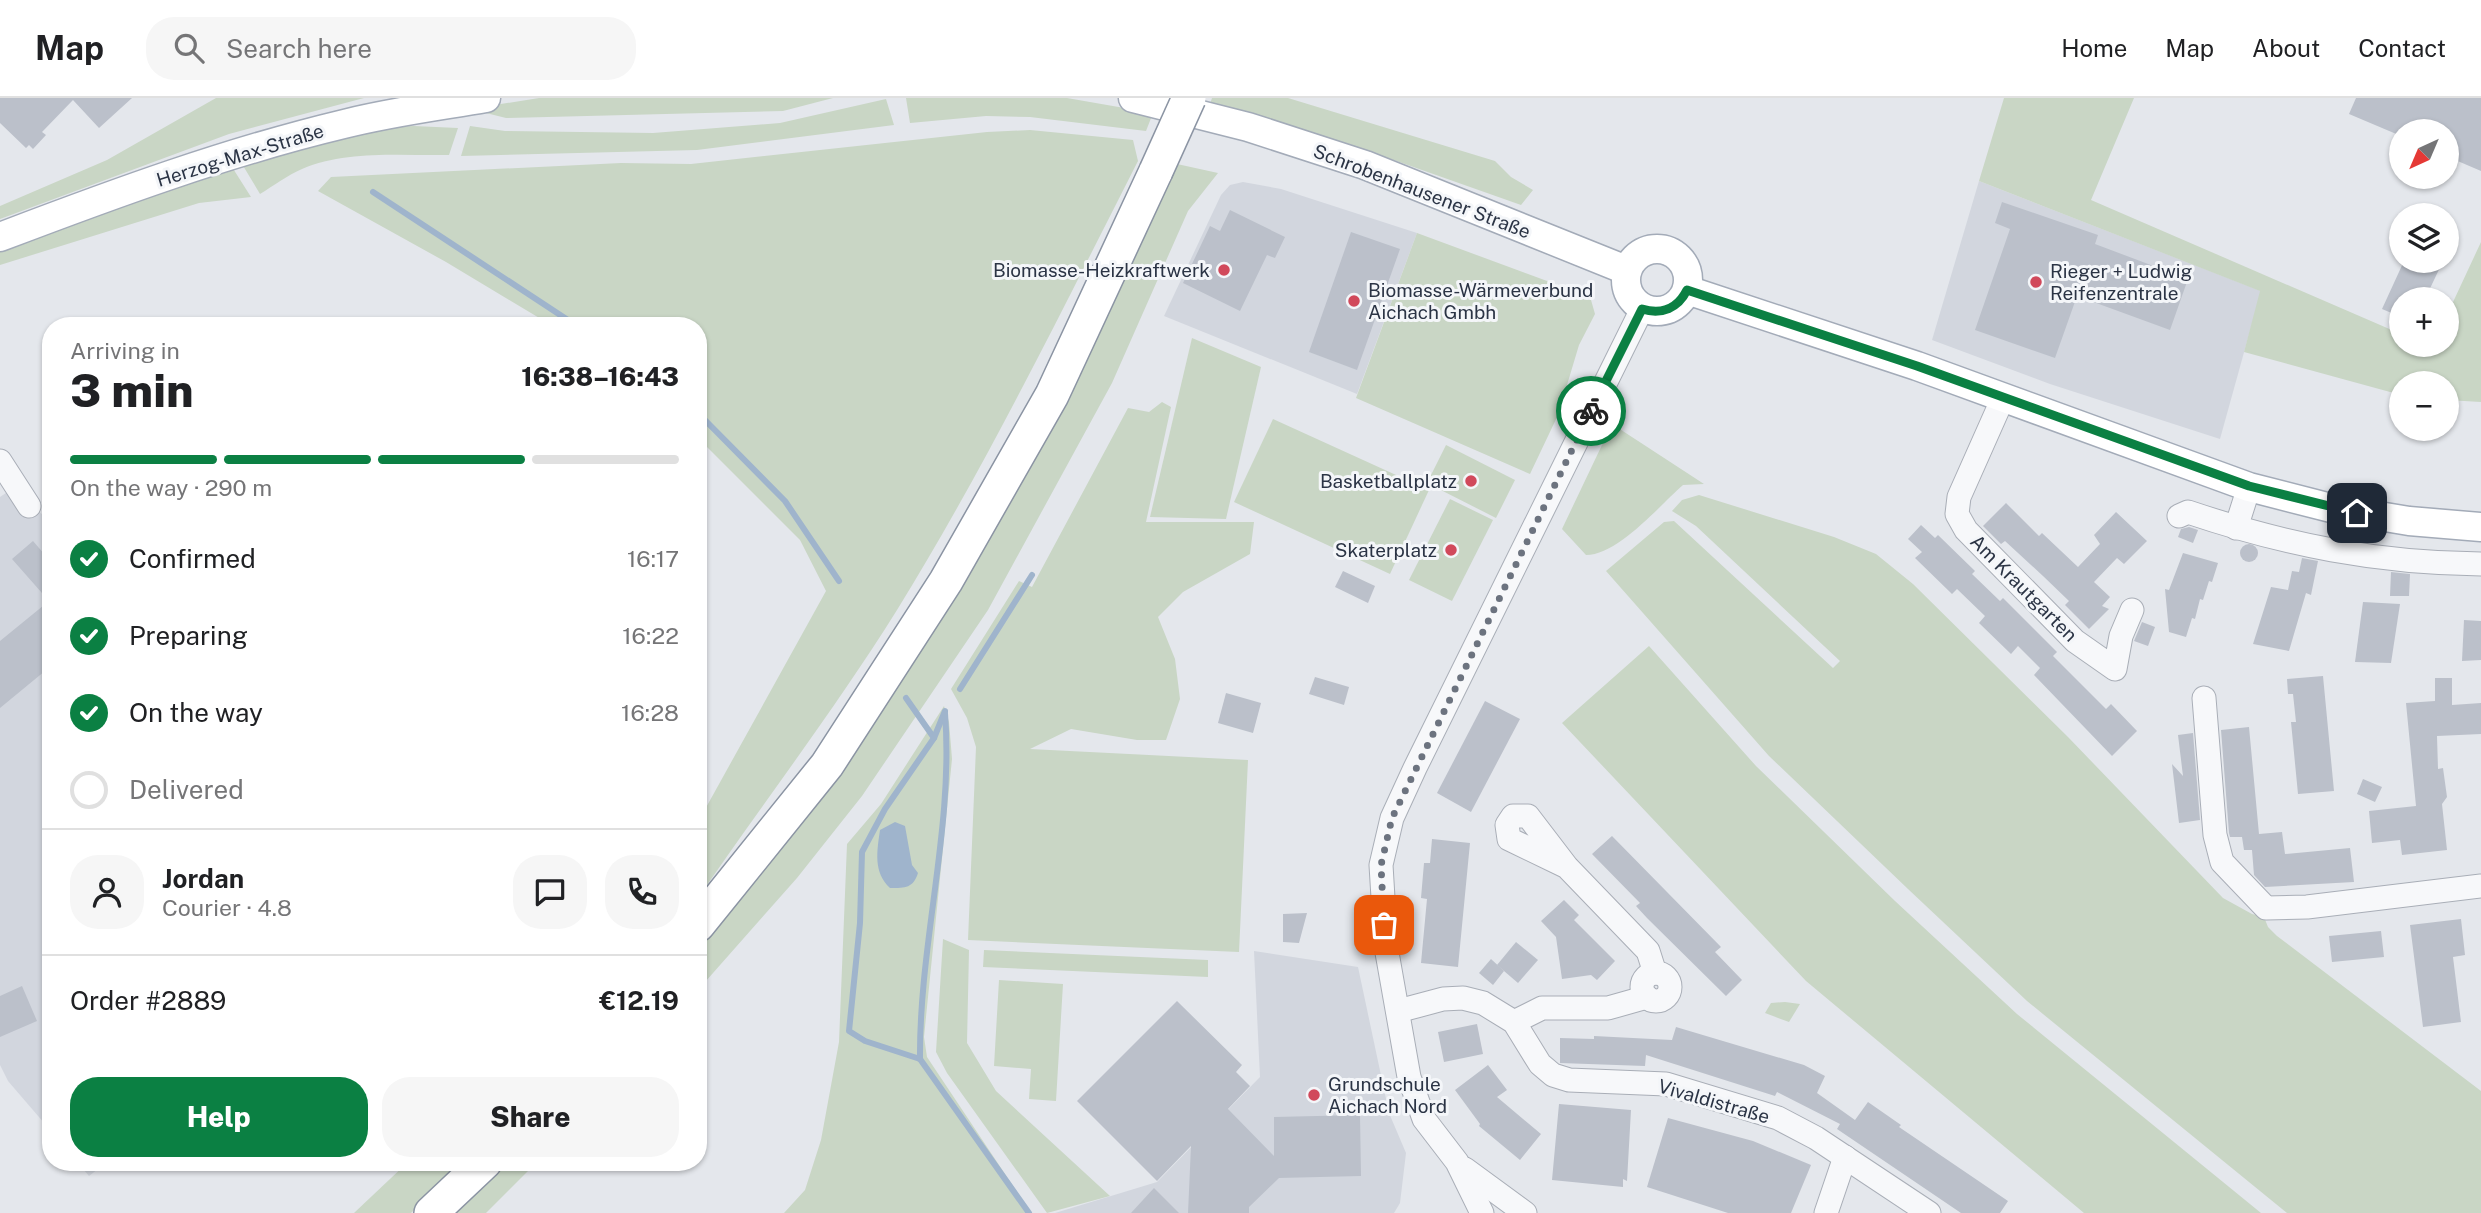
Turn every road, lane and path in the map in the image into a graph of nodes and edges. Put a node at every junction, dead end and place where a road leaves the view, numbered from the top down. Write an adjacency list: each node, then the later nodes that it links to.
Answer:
1 (486, 98): 4 (main road, Herzog-Max-Straße)
2 (1133, 98): 5 (main road, Schrobenhausener Straße)
3 (1189, 98): 20 (highway, bridge)
4 (0, 237)
5 (1626, 271): 6 (main road); 7 (main road)
6 (1687, 290): 7 (main road); 8 (main road)
7 (1642, 309): 21 (street)
8 (2003, 398): 10 (main road); 16 (street, Am Krautgarten)
9 (0, 461): 11 (street)
10 (2249, 486): 13 (main road); 14 (street)
11 (29, 506)
12 (2179, 516): 14 (street)
13 (2481, 527)
14 (2236, 528): 15 (street)
15 (2481, 564)
16 (2132, 610)
17 (2204, 698): 19 (street)
18 (1567, 867): 22 (street)
19 (2481, 886)
20 (707, 914)
21 (1398, 1011): 22 (street, Vivaldistraße); 24 (street)
22 (1514, 1022): 23 (street, Vivaldistraße)
23 (1846, 1157): 29 (street); 30 (street, Vivaldistraße)
24 (1457, 1162): 27 (street); 28 (street)
25 (475, 1171): 26 (highway)
26 (431, 1213)
27 (1482, 1213)
28 (1525, 1213)
29 (1826, 1213)
30 (1929, 1213)

